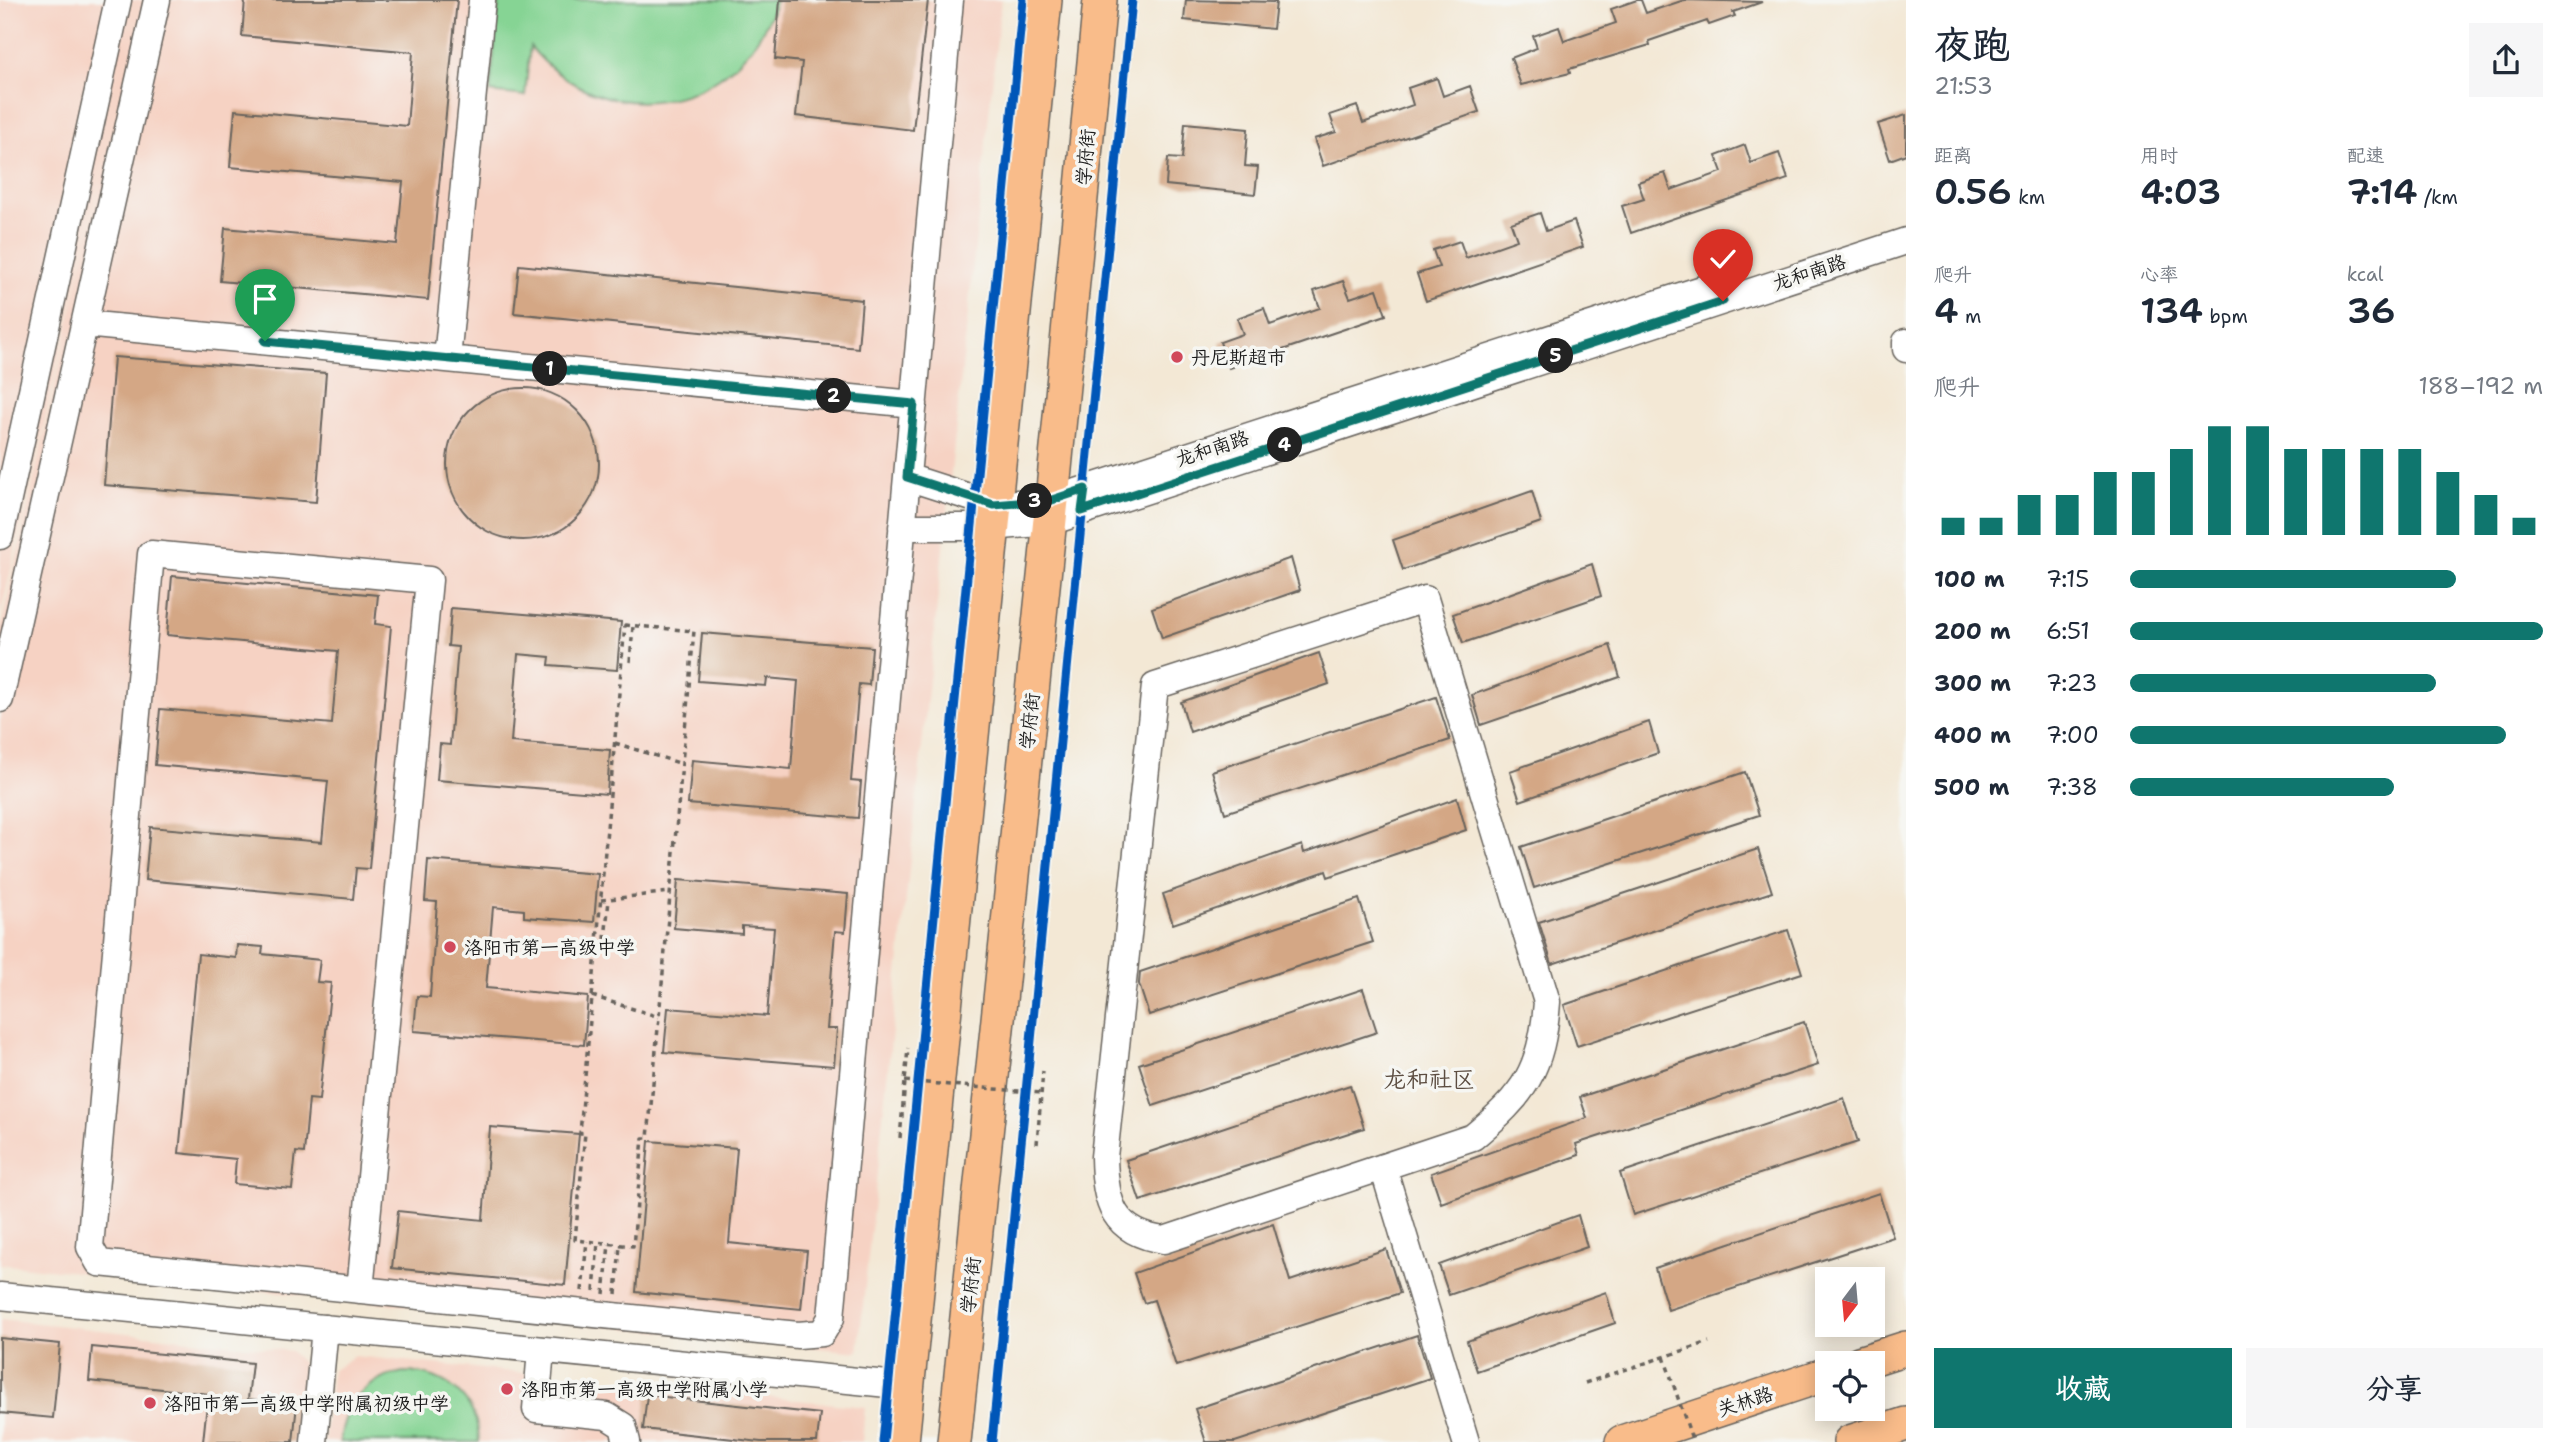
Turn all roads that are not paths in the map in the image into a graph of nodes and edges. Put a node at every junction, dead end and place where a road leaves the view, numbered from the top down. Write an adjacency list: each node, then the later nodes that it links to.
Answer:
1 (118, 0): 18 (street)
2 (157, 0): 9 (street)
3 (482, 0): 12 (street)
4 (950, 0): 13 (street)
5 (1045, 0): 16 (main road)
6 (1100, 0): 15 (main road, 学府街)
7 (1906, 222): 15 (street, 龙和南路)
8 (1906, 241): 15 (street, 龙和南路)
9 (84, 324): 12 (street); 19 (street)
10 (1906, 341): 11 (street)
11 (1906, 349)
12 (447, 359): 13 (street)
13 (914, 404): 14 (street)
14 (907, 477): 16 (street); 17 (street)
15 (1051, 511): 16 (street, 龙和南路); 33 (main road, 学府街)
16 (993, 516): 17 (street, 龙和南路); 28 (main road)
17 (902, 527): 21 (street)
18 (0, 536)
19 (0, 699)
20 (1383, 1167): 20 (street); 34 (street)
21 (360, 1290): 21 (street)
22 (0, 1296): 23 (street)
23 (325, 1328): 25 (street); 30 (street)
24 (1906, 1348): 26 (main road)
25 (541, 1350): 28 (street); 31 (street)
26 (1885, 1355)
27 (1815, 1378): 35 (main road, 关林路)
28 (908, 1386): 32 (main road)
29 (1906, 1423): 36 (main road)
30 (314, 1442)
31 (627, 1442)
32 (902, 1442)
33 (954, 1442)
34 (1466, 1442)
35 (1622, 1442)
36 (1850, 1442)

